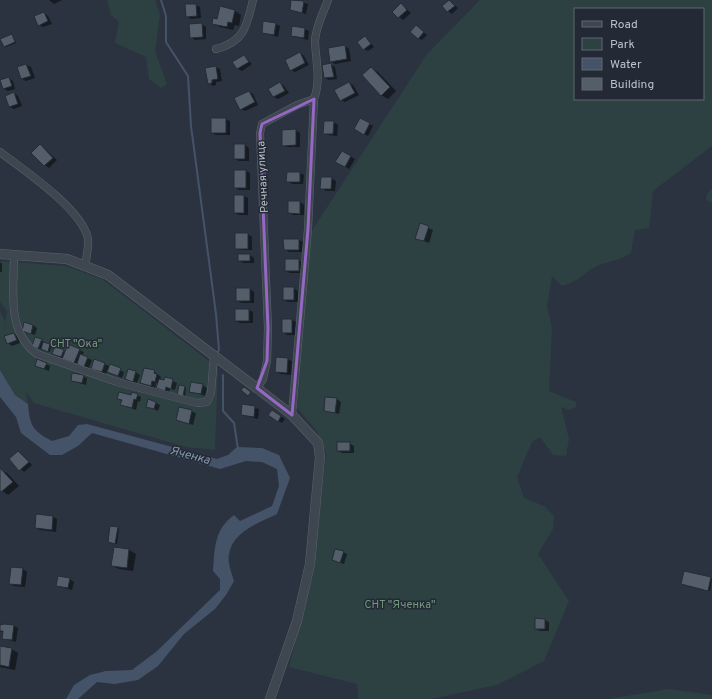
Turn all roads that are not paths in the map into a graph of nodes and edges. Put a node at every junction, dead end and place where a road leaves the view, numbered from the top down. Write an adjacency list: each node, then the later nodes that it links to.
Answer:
1 (253, 0): 3 (street)
2 (328, 0): 4 (street)
3 (216, 50)
4 (314, 99): 10 (street, Речная улица); 11 (street)
5 (0, 152): 8 (street)
6 (0, 254): 7 (street)
7 (14, 256): 8 (street); 9 (street)
8 (85, 267): 9 (street)
9 (214, 356): 10 (street)
10 (257, 388): 11 (street)
11 (292, 415): 12 (street)
12 (270, 699)

